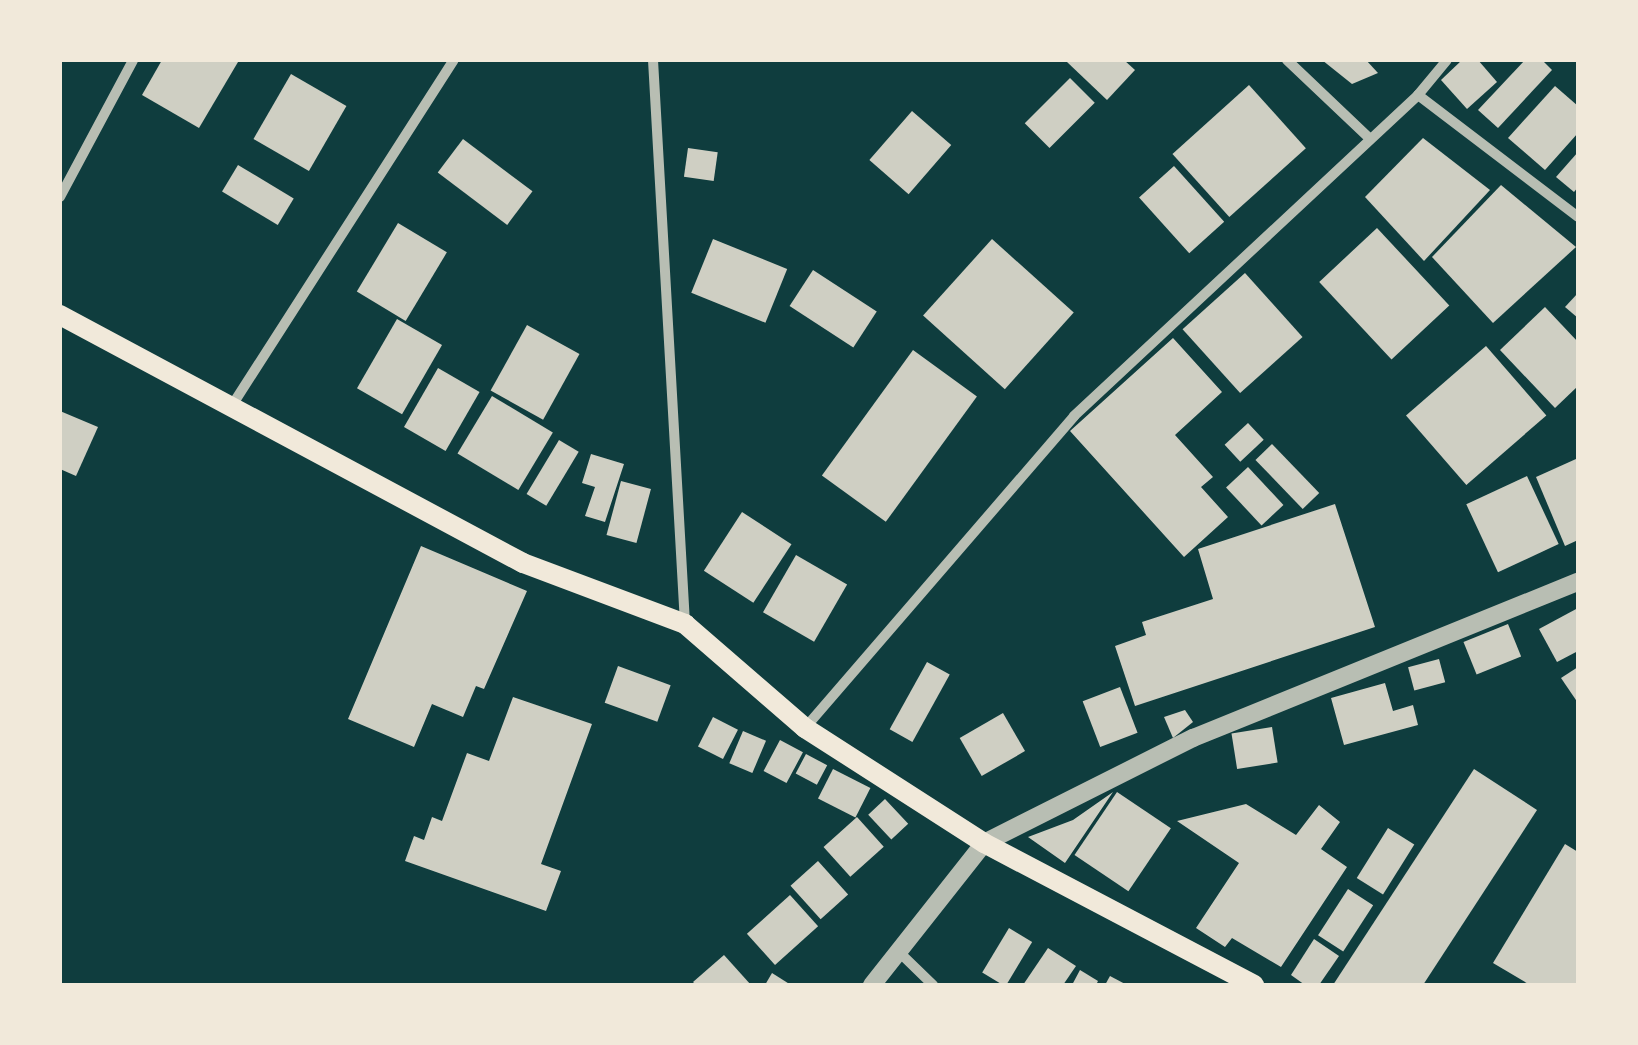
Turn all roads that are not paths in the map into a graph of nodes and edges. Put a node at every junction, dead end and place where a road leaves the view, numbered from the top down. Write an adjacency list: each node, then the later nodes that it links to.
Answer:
1 (134, 60): 8 (street)
2 (454, 60): 11 (street)
3 (653, 60): 13 (street)
4 (1287, 60): 7 (street)
5 (1447, 60): 6 (street)
6 (1418, 95): 7 (street); 9 (street)
7 (1368, 138): 14 (street)
8 (60, 197)
9 (1578, 217)
10 (60, 314): 11 (main road)
11 (231, 408): 13 (main road)
12 (1578, 582): 15 (street)
13 (685, 624): 14 (main road)
14 (805, 728): 15 (main road)
15 (984, 844): 16 (street); 19 (main road)
16 (897, 950): 17 (street); 18 (street)
17 (872, 985)
18 (933, 985)
19 (1254, 985)

